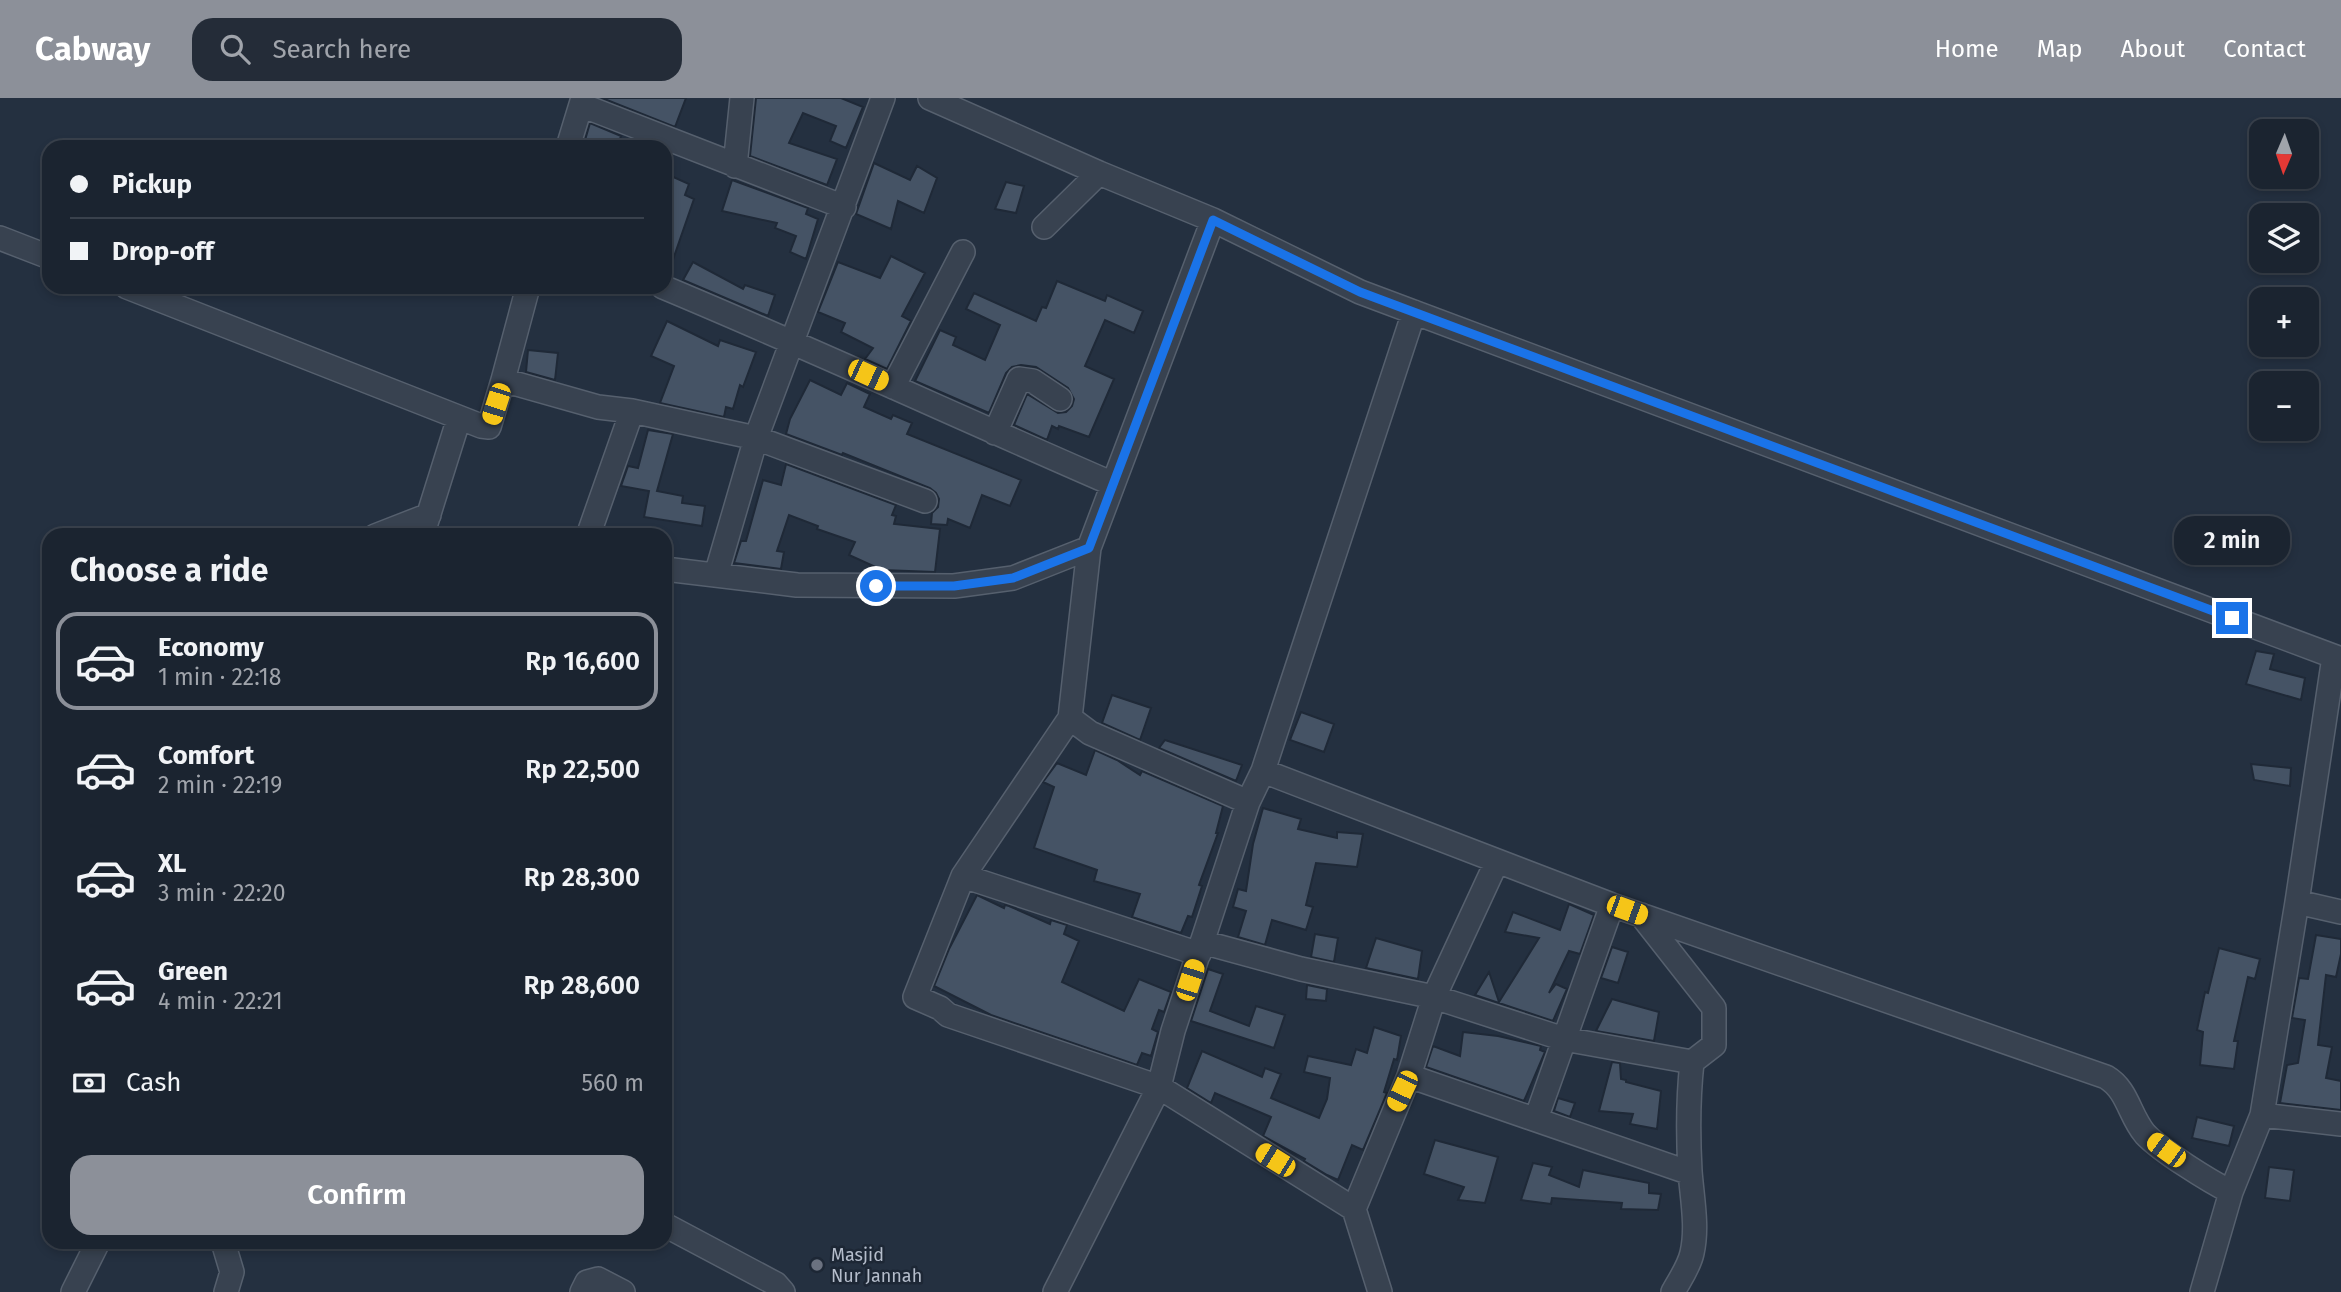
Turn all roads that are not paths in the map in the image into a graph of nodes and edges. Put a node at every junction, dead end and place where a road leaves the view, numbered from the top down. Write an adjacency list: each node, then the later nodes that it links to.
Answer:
1 (742, 98): 6 (street)
2 (883, 98): 8 (street)
3 (930, 98): 7 (street)
4 (582, 102): 5 (street); 6 (street)
5 (570, 140)
6 (735, 166): 8 (street)
7 (1099, 173): 9 (street); 10 (street)
8 (844, 207): 18 (street)
9 (1213, 220): 17 (street); 26 (street)
10 (1044, 227)
11 (0, 238): 13 (street)
12 (963, 252): 20 (street)
13 (42, 254)
14 (672, 291): 18 (street)
15 (145, 294): 23 (street)
16 (526, 294): 19 (street)
17 (1414, 312): 33 (street); 35 (street)
18 (794, 341): 20 (street); 25 (street)
19 (503, 380): 22 (street); 23 (street)
20 (893, 387): 24 (street)
21 (1060, 399): 24 (street)
22 (632, 411): 25 (street); 29 (street)
23 (459, 418): 28 (street)
24 (995, 433): 26 (street)
25 (756, 438): 27 (street); 32 (street)
26 (1114, 484): 30 (street)
27 (925, 501)
28 (426, 525)
29 (591, 528)
30 (1089, 548): 32 (street); 34 (street)
31 (672, 570): 32 (street)
32 (716, 575)
33 (2338, 658): 39 (street)
34 (1070, 718): 36 (street); 38 (street)
35 (1263, 771): 36 (street); 37 (street)
36 (1248, 802): 43 (street)
37 (1497, 861): 40 (street); 44 (street)
38 (963, 876): 43 (street); 48 (street)
39 (2297, 902): 41 (street); 49 (street)
40 (1612, 905): 42 (street); 45 (street)
41 (2341, 912)
42 (1641, 915): 46 (street); 53 (street)
43 (1200, 948): 44 (street); 48 (street)
44 (1434, 997): 45 (street); 47 (street)
45 (1564, 1039): 46 (street); 50 (street)
46 (1692, 1062): 52 (street)
47 (1409, 1076): 50 (street); 54 (street)
48 (1159, 1087): 54 (street); 63 (street)
49 (2262, 1115): 51 (street); 53 (street)
50 (1536, 1119): 52 (street)
51 (2341, 1124)
52 (1690, 1173): 65 (street)
53 (2231, 1192): 66 (street)
54 (1354, 1209): 64 (street)
55 (672, 1229): 62 (street)
56 (94, 1249): 58 (street)
57 (225, 1249): 59 (street)
58 (73, 1292)
59 (226, 1292)
60 (582, 1292): 61 (street)
61 (623, 1292)
62 (783, 1292)
63 (1055, 1292)
64 (1380, 1292)
65 (1673, 1292)
66 (2202, 1292)

